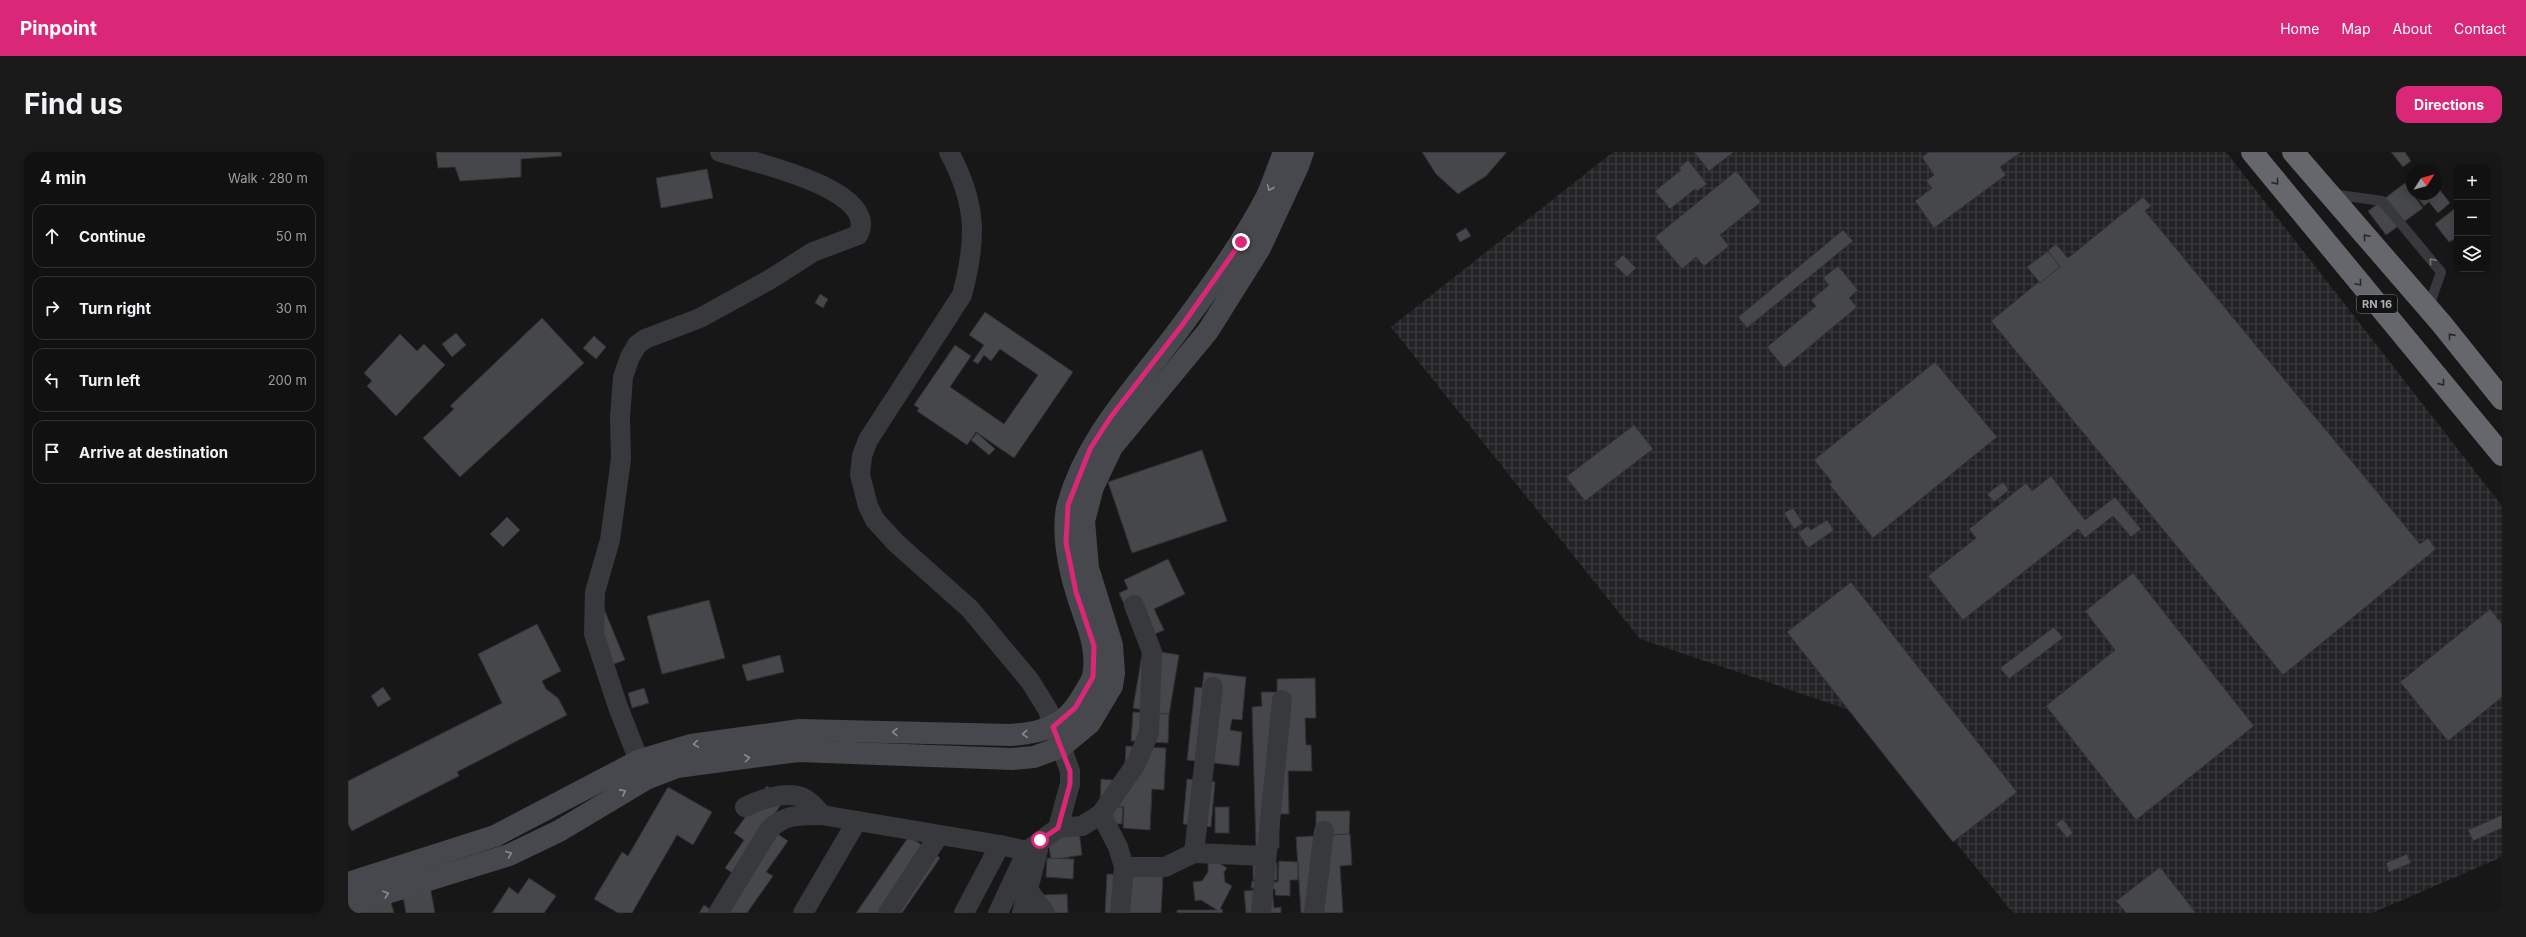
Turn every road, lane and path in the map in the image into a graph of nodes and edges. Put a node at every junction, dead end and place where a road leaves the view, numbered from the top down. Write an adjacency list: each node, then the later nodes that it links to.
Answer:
1 (720, 152): 16 (street)
2 (949, 152): 14 (street)
3 (1284, 152): 14 (street, one-way to 14)
4 (1303, 152): 15 (street)
5 (2252, 152): 10 (highway, RN 16, one-way to 10)
6 (2293, 152): 7 (highway, RN 16)
7 (2328, 194): 8 (highway, RN 16, one-way to 7); 8 (lane, one-way to 7)
8 (2428, 309): 9 (highway, RN 16, one-way to 8)
9 (2502, 398)
10 (2502, 455)
11 (1134, 605): 18 (street)
12 (1212, 687): 26 (street)
13 (1282, 700): 27 (street)
14 (1053, 727): 15 (street); 16 (street, one-way to 16)
15 (1061, 747): 16 (street, one-way to 15); 21 (street)
16 (643, 770): 29 (street); 31 (street, one-way to 16)
17 (745, 807): 19 (street)
18 (1101, 814): 21 (street); 28 (street)
19 (822, 815): 20 (street); 32 (street)
20 (857, 821): 23 (street); 33 (street)
21 (1058, 828): 25 (street)
22 (1324, 831): 41 (street)
23 (939, 834): 24 (street); 34 (street)
24 (1000, 845): 25 (street); 35 (street)
25 (1034, 846): 30 (street); 36 (street)
26 (1194, 853): 27 (street); 28 (street)
27 (1266, 856): 40 (street)
28 (1124, 868): 39 (street)
29 (348, 883)
30 (1029, 892): 37 (street); 38 (street)
31 (348, 905)
32 (718, 913)
33 (803, 913)
34 (888, 913)
35 (964, 913)
36 (998, 913)
37 (1022, 913)
38 (1045, 913)
39 (1120, 913)
40 (1261, 913)
41 (1314, 913)

